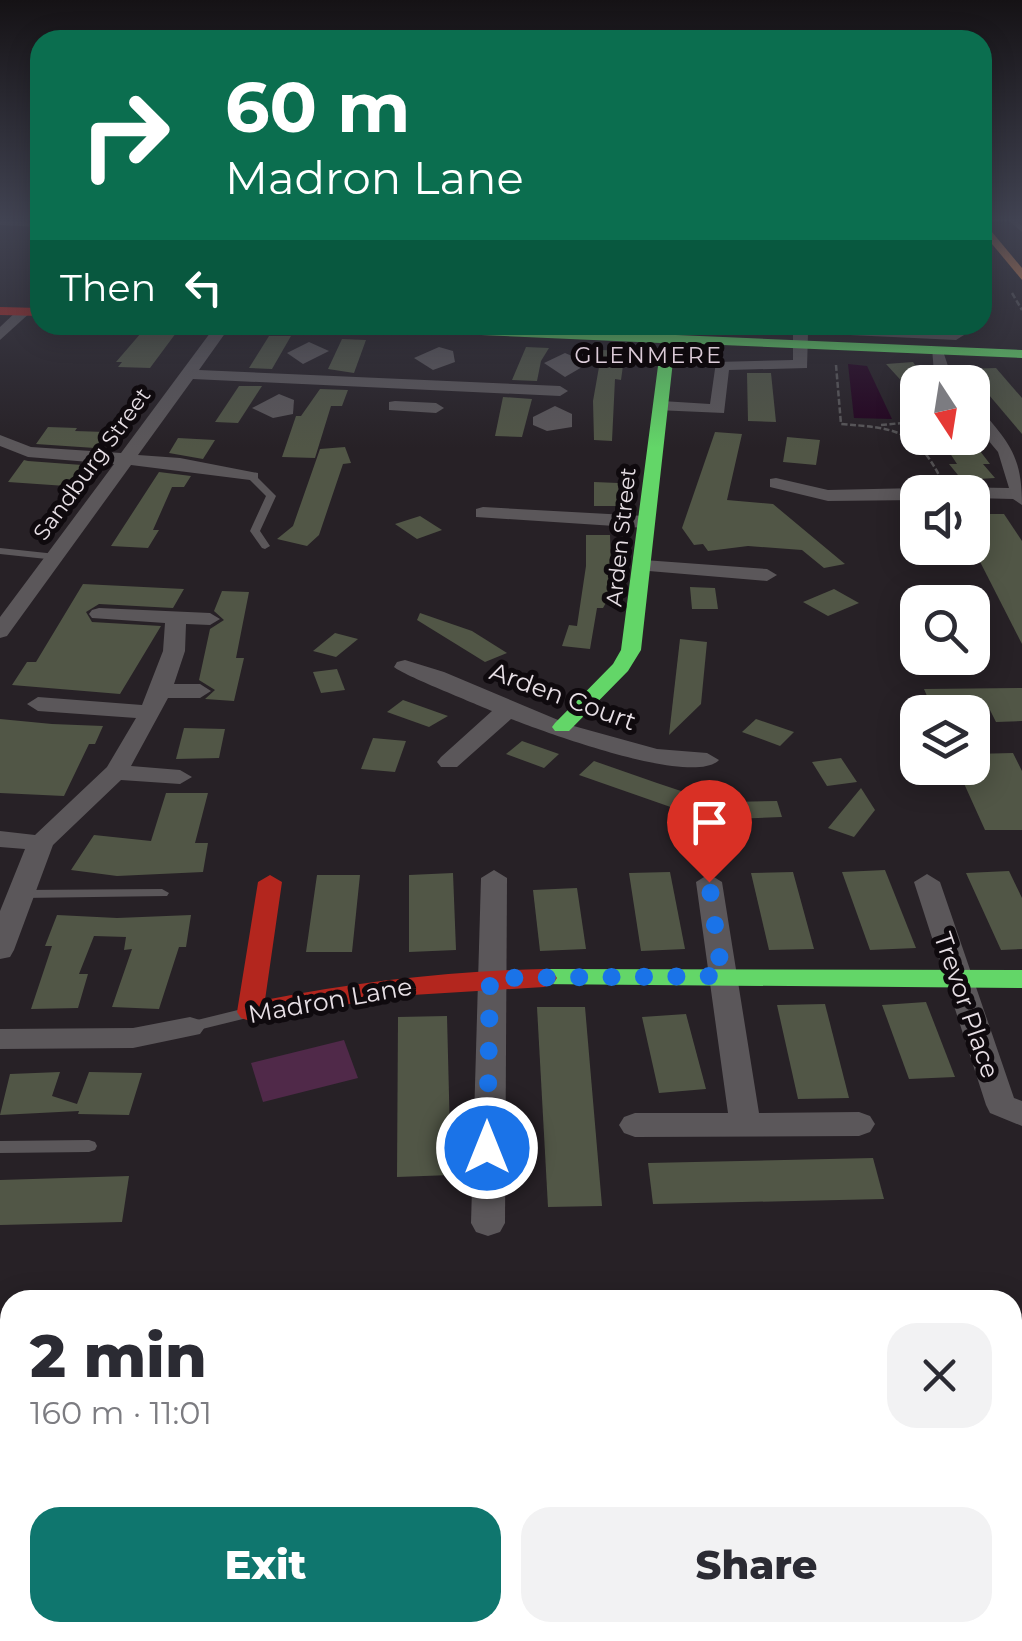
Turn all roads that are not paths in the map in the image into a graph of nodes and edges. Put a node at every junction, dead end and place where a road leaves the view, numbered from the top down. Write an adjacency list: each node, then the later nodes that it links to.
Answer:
1 (0, 310): 2 (street)
2 (30, 312)
3 (30, 314): 4 (street)
4 (0, 335)
5 (217, 335): 15 (street, Sandburg Street)
6 (670, 335): 21 (street, Arden Street)
7 (800, 335): 21 (street)
8 (807, 335): 9 (street)
9 (936, 351): 10 (street); 12 (street)
10 (1022, 354)
11 (303, 359): 16 (street)
12 (940, 365)
13 (432, 366): 17 (street)
14 (565, 372): 18 (street)
15 (189, 374): 16 (street); 27 (street, Sandburg Street)
16 (291, 379): 17 (street); 19 (street)
17 (424, 385): 18 (street); 22 (street)
18 (560, 391): 24 (street)
19 (279, 398)
20 (395, 406): 22 (street)
21 (662, 406): 34 (street, Arden Street)
22 (415, 407): 23 (street)
23 (436, 408)
24 (555, 412)
25 (990, 432): 32 (street)
26 (0, 440): 27 (street)
27 (127, 460): 28 (street); 37 (street, Sandburg Street)
28 (252, 477): 35 (lane)
29 (776, 483): 30 (street)
30 (900, 495)
31 (990, 497): 32 (street)
32 (1022, 501)
33 (483, 514): 34 (street)
34 (645, 522): 38 (street, Arden Street)
35 (265, 546)
36 (0, 551): 37 (lane)
37 (56, 557): 43 (street, Sandburg Street)
38 (644, 566): 39 (street); 49 (street, Arden Street)
39 (767, 575)
40 (99, 614): 41 (street)
41 (175, 618): 42 (street); 46 (street)
42 (210, 619)
43 (0, 632)
44 (404, 667): 48 (street, Arden Court)
45 (200, 691): 46 (street)
46 (154, 702): 47 (street); 52 (street)
47 (38, 704)
48 (507, 710): 49 (street, Arden Court); 51 (street)
49 (562, 727): 50 (street, Arden Court)
50 (707, 760)
51 (448, 762)
52 (115, 772): 53 (street); 55 (street)
53 (180, 777)
54 (0, 839): 55 (street)
55 (41, 843): 61 (street)
56 (494, 878): 65 (street)
57 (270, 882): 67 (street)
58 (709, 882): 63 (street)
59 (926, 882): 64 (street, Trevor Place)
60 (162, 893): 61 (lane)
61 (22, 894): 62 (street)
62 (2, 941)
63 (722, 976): 64 (street, Madron Lane); 65 (street, Madron Lane); 71 (street)
64 (956, 976): 66 (street, Madron Lane); 70 (street, Trevor Place)
65 (490, 978): 67 (street, Madron Lane); 76 (street)
66 (1022, 979)
67 (250, 1012): 68 (lane, Madron Lane)
68 (190, 1027): 69 (street, Madron Lane)
69 (0, 1040)
70 (1022, 1114)
71 (745, 1123): 72 (street); 73 (street)
72 (635, 1124)
73 (859, 1124)
74 (0, 1146): 75 (lane)
75 (89, 1146)
76 (488, 1223)

